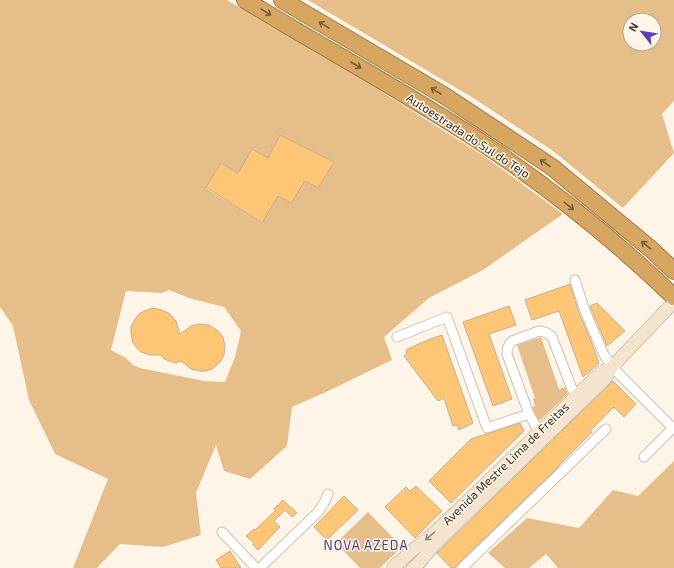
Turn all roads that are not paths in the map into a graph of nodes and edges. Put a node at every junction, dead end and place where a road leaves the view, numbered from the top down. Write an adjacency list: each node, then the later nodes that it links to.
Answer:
1 (245, 0): 5 (highway, Autoestrada do Sul do Tejo, one-way to 5)
2 (282, 0): 3 (highway, Autoestrada do Sul do Tejo, one-way to 2)
3 (674, 272)
4 (575, 280): 7 (street)
5 (672, 301): 7 (main road, Avenida Mestre Lima de Freitas)
6 (397, 337): 9 (street)
7 (612, 367): 8 (main road, Avenida Mestre Lima de Freitas); 10 (street); 19 (main road, Avenida Mestre Lima de Freitas)
8 (577, 395): 9 (street); 12 (main road, Avenida Mestre Lima de Freitas)
9 (530, 414): 12 (street)
10 (673, 428): 13 (street)
11 (606, 429): 20 (street)
12 (539, 432): 16 (main road, Avenida Mestre Lima de Freitas, one-way to 16)
13 (644, 457)
14 (328, 494): 18 (street)
15 (222, 532): 17 (street)
16 (401, 566)
17 (256, 568)
18 (260, 568)
19 (413, 568)
20 (462, 568)

